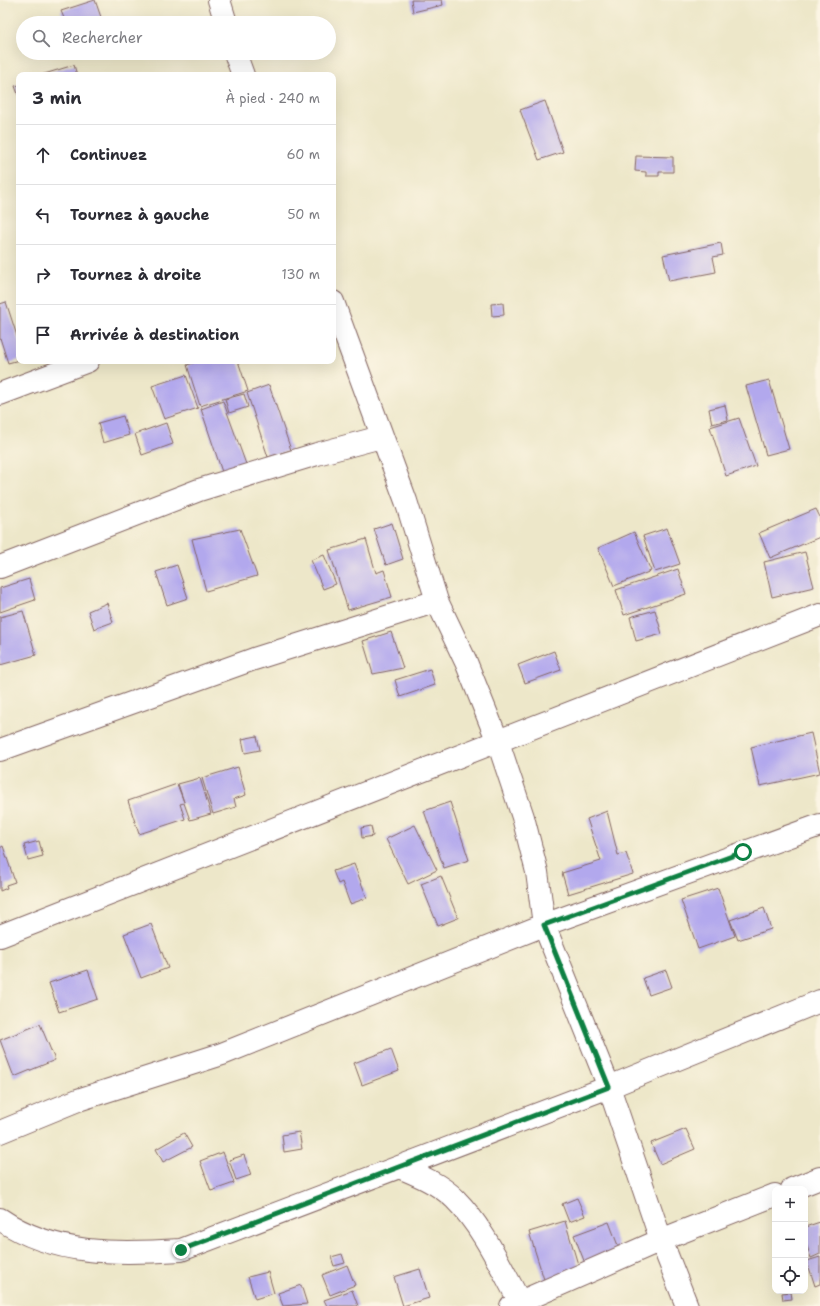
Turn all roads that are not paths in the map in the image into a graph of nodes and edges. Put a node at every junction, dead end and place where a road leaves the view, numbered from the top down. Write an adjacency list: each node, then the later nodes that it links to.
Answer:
1 (219, 0): 2 (street)
2 (224, 16)
3 (238, 60): 4 (street)
4 (242, 72)
5 (336, 310): 8 (street)
6 (80, 364): 7 (street)
7 (0, 394)
8 (382, 437): 9 (street); 10 (street)
9 (0, 567)
10 (437, 601): 12 (street); 13 (street)
11 (820, 615): 12 (street)
12 (498, 742): 15 (street); 16 (street)
13 (0, 750)
14 (820, 825): 15 (street)
15 (544, 925): 18 (street); 19 (street)
16 (0, 936)
17 (820, 1001): 18 (street)
18 (609, 1087): 20 (street); 25 (street)
19 (0, 1132)
20 (399, 1167): 24 (street); 26 (street)
21 (820, 1178): 22 (street)
22 (800, 1186)
23 (772, 1197): 25 (street)
24 (0, 1219)
25 (661, 1240): 26 (street); 27 (street)
26 (515, 1304)
27 (687, 1306)

